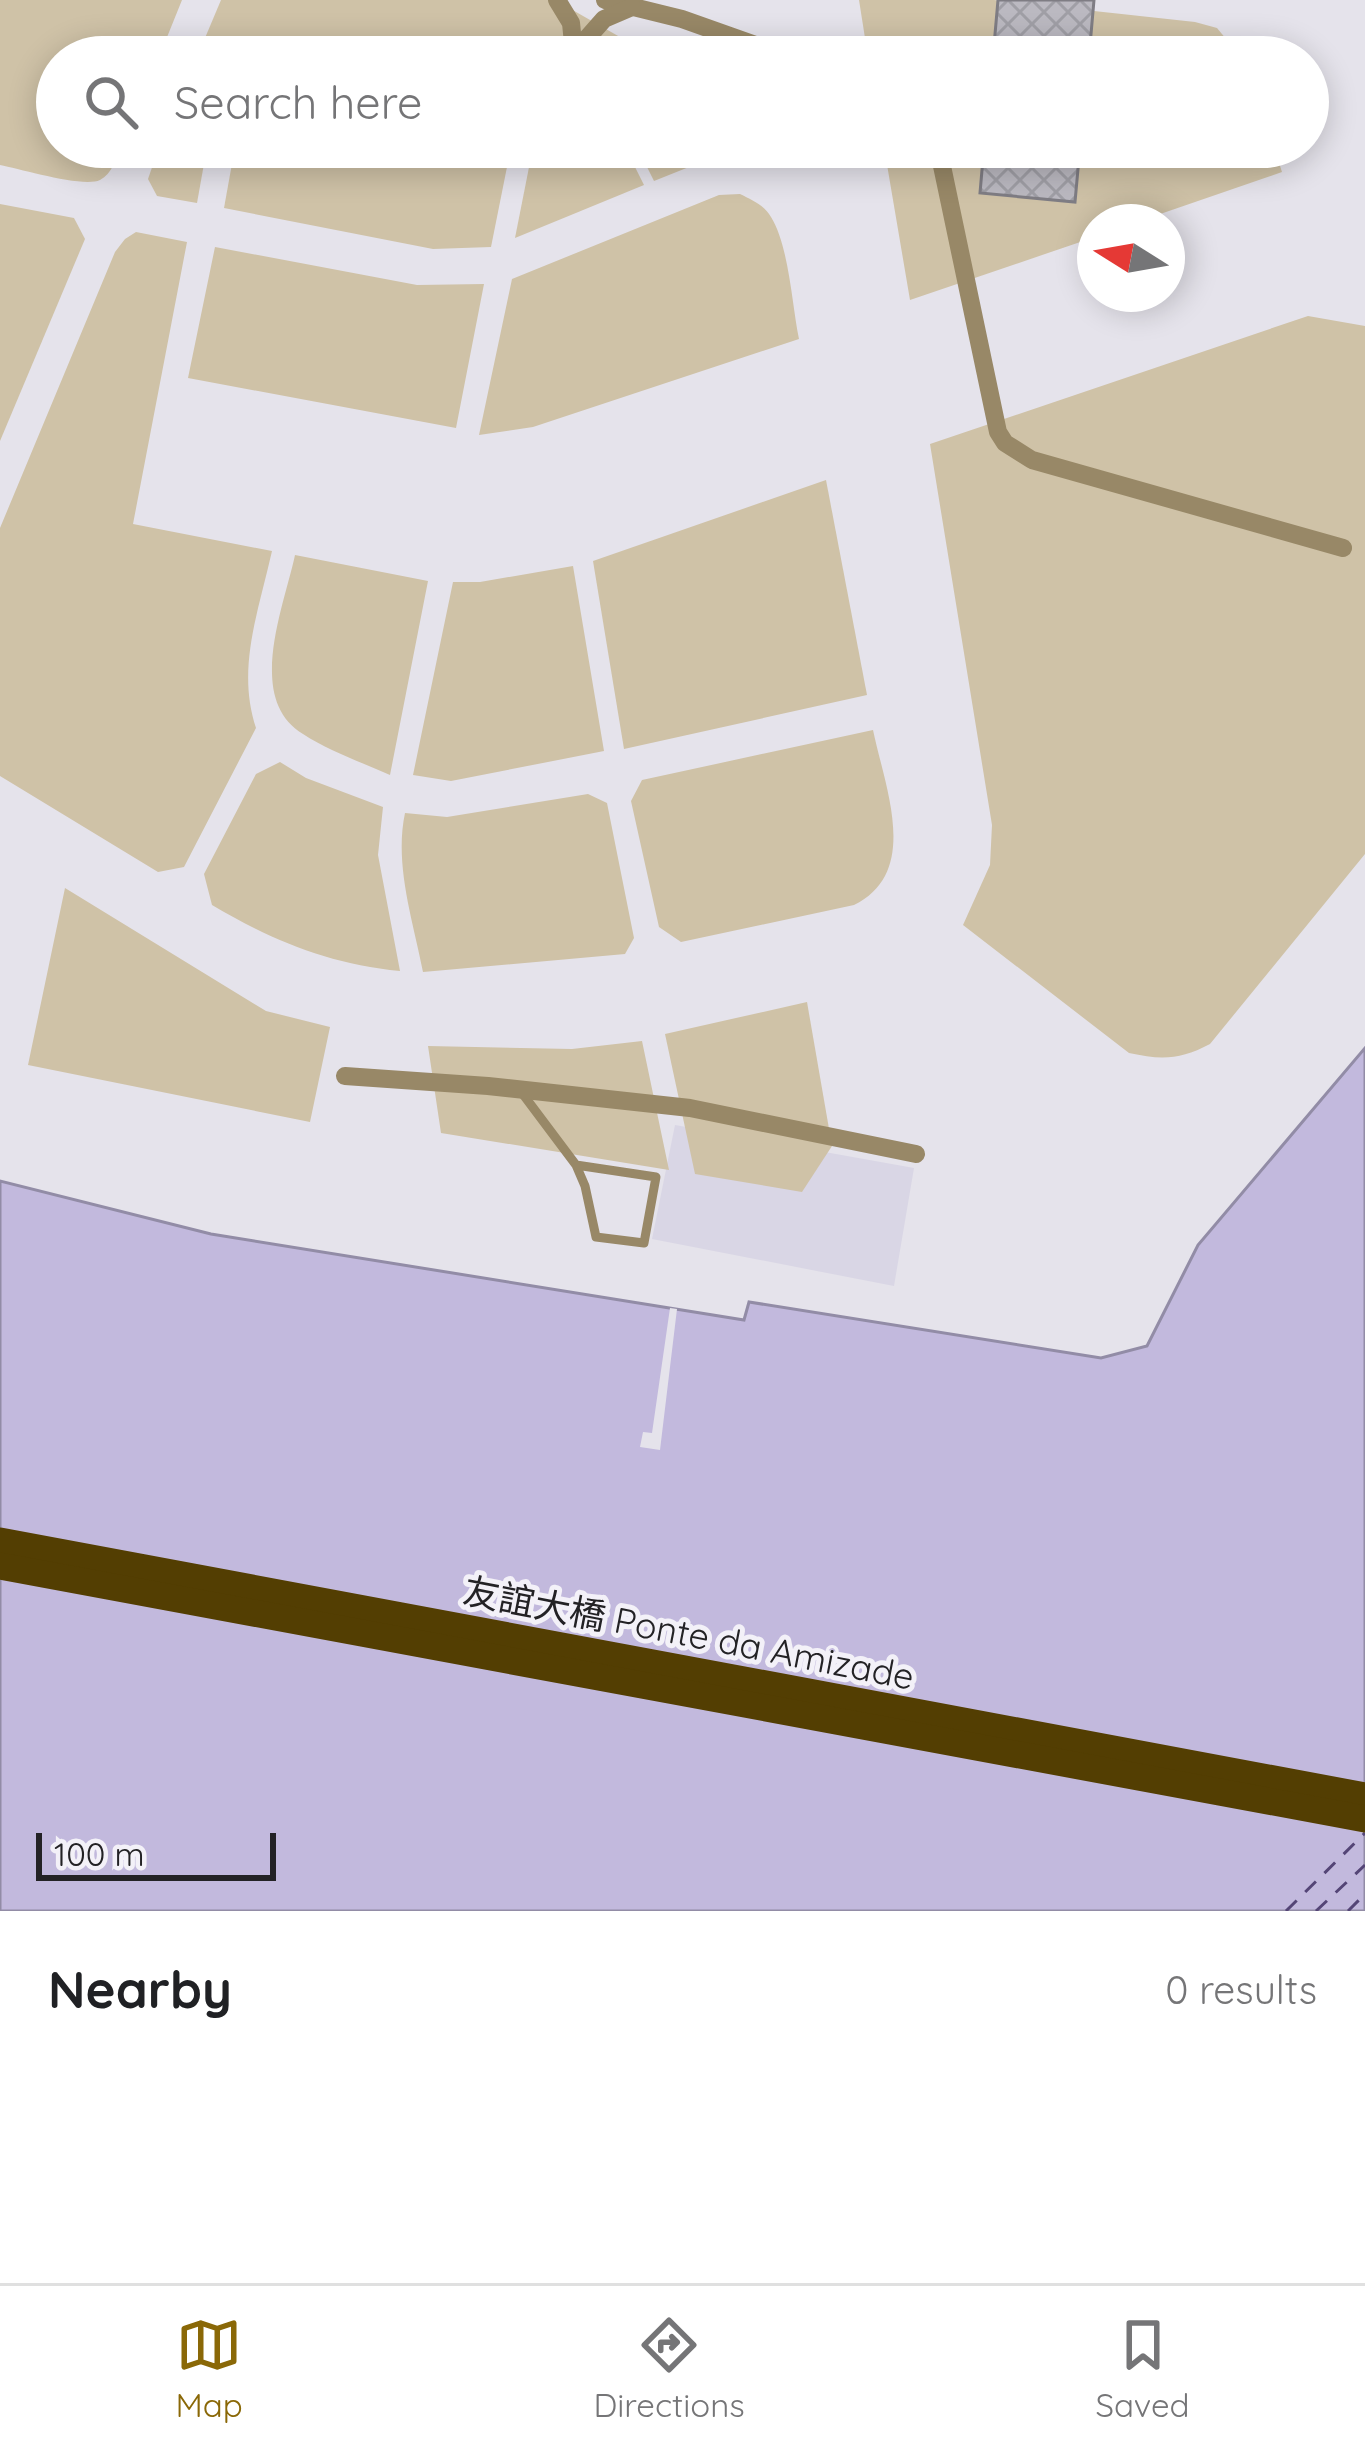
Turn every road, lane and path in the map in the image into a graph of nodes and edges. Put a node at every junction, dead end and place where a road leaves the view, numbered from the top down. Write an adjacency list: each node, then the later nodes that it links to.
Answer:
1 (557, 0): 4 (street)
2 (604, 0): 3 (street)
3 (632, 7): 5 (street); 6 (street)
4 (572, 36)
5 (589, 36)
6 (730, 36)
7 (942, 168): 8 (street)
8 (1343, 548)
9 (345, 1076): 10 (street)
10 (519, 1089): 11 (street); 12 (lane)
11 (916, 1154)
12 (576, 1165): 12 (lane)
13 (0, 1541): 15 (main road, 友誼大橋 Ponte da Amizade)
14 (0, 1566): 16 (main road, 友誼大橋 Ponte da Amizade)
15 (1365, 1796)
16 (1365, 1819)

